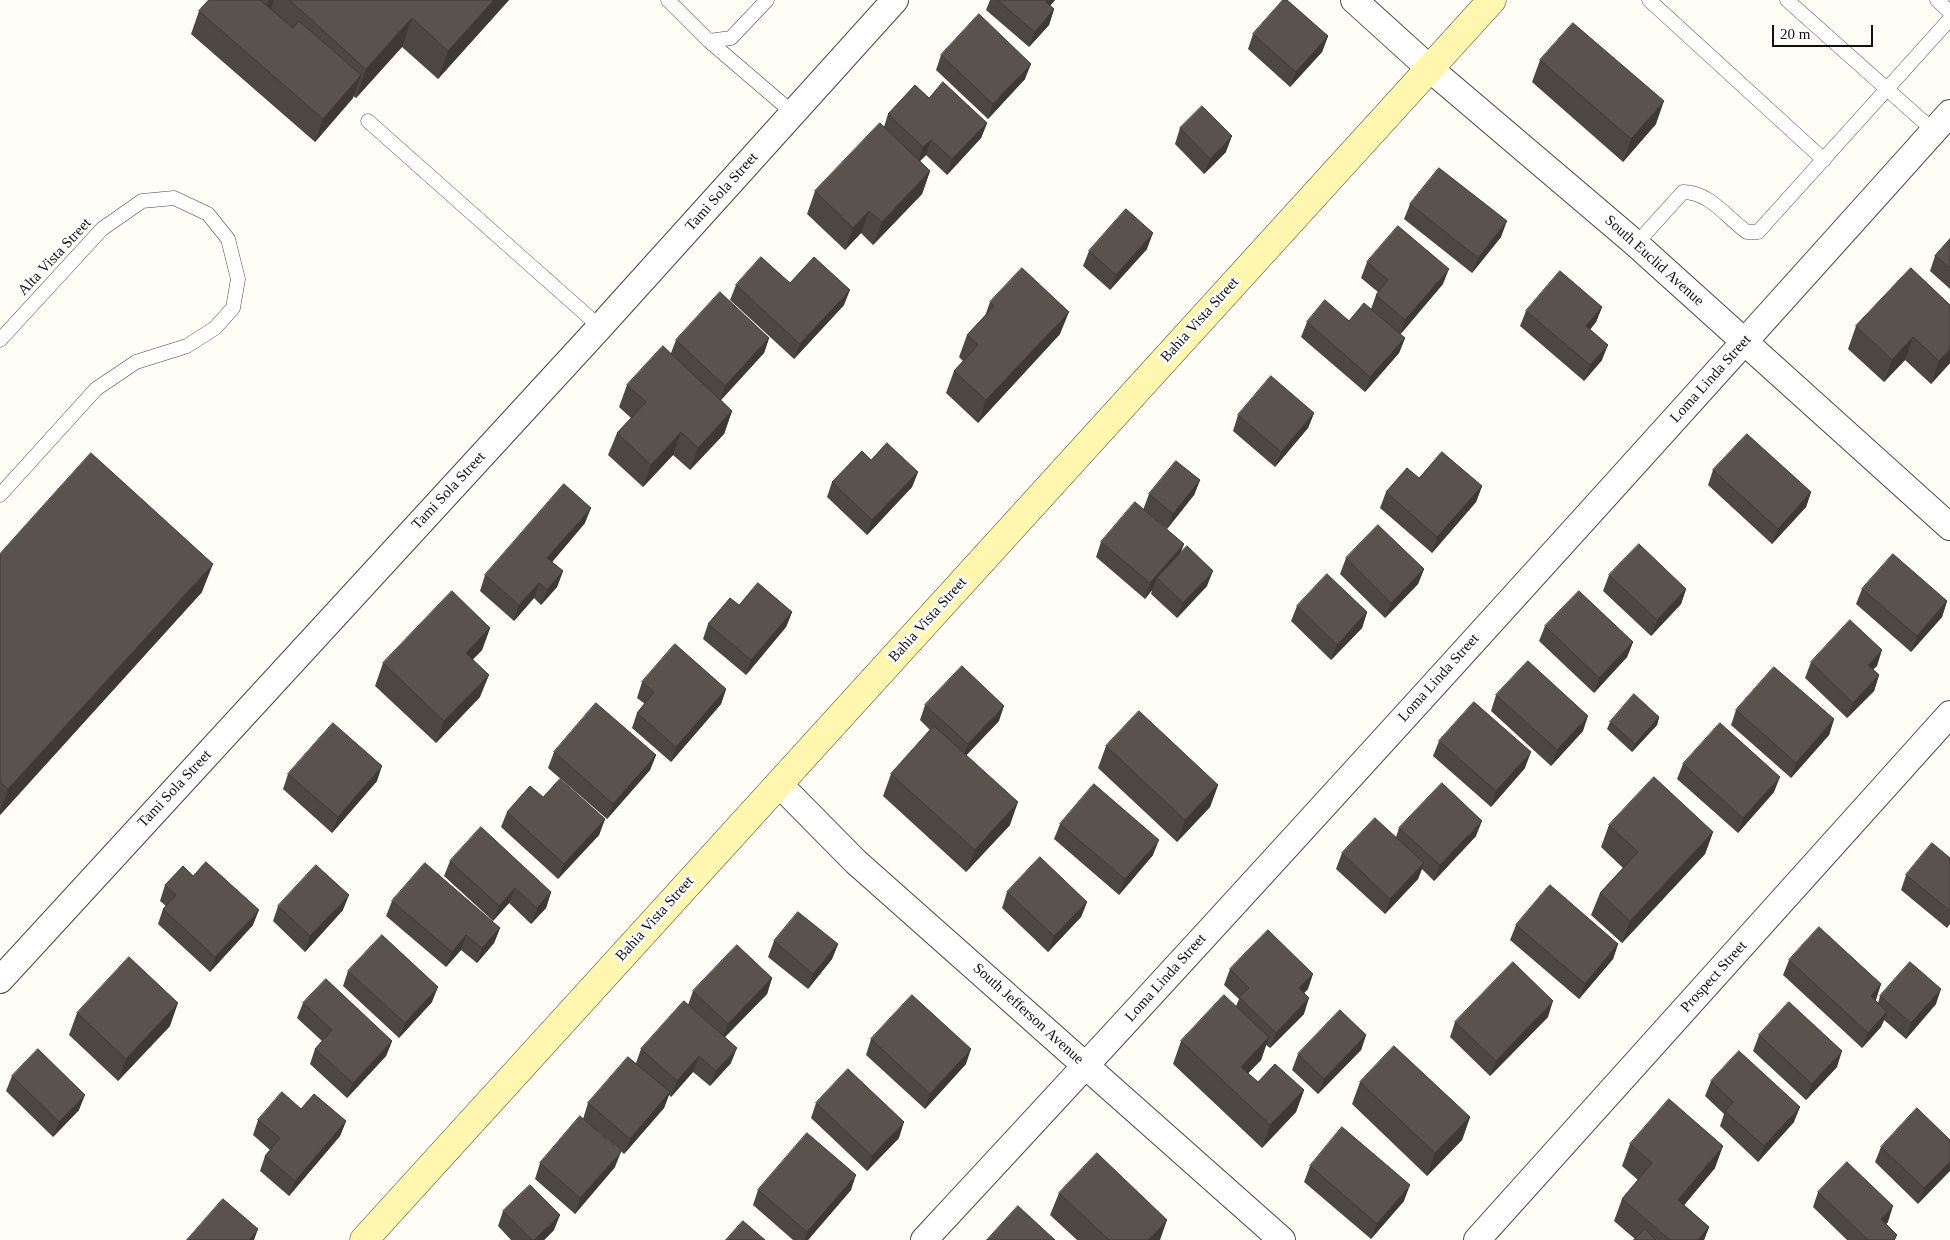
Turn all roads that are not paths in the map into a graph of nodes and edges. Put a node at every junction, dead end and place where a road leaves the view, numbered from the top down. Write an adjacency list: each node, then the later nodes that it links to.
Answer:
1 (668, 0): 11 (lane)
2 (767, 0): 11 (lane)
3 (895, 0): 14 (street, Tami Sola Street)
4 (1354, 0): 12 (street, South Euclid Avenue)
5 (1492, 0): 12 (street, Bahia Vista Street)
6 (1649, 0): 17 (lane)
7 (1787, 0): 13 (lane)
8 (1937, 0): 9 (lane)
9 (1950, 12)
10 (1950, 19): 13 (lane)
11 (709, 41): 14 (lane)
12 (1430, 68): 18 (street, South Euclid Avenue); 25 (street, Bahia Vista Street)
13 (1887, 90): 16 (lane); 17 (lane)
14 (793, 113): 19 (street, Tami Sola Street)
15 (368, 121): 19 (lane)
16 (1942, 122): 21 (street, Loma Linda Street)
17 (1824, 160): 18 (lane)
18 (1636, 244): 21 (street, South Euclid Avenue)
19 (600, 327): 26 (street, Tami Sola Street)
20 (0, 340): 22 (lane, Alta Vista Street)
21 (1745, 342): 23 (street, South Euclid Avenue); 27 (street, Loma Linda Street)
22 (0, 495)
23 (1950, 527)
24 (1950, 714): 31 (street, Prospect Street)
25 (779, 784): 27 (street, South Jefferson Avenue); 28 (street, Bahia Vista Street)
26 (0, 980)
27 (1086, 1066): 29 (street, Loma Linda Street); 30 (street, South Jefferson Avenue)
28 (364, 1240)
29 (924, 1240)
30 (1282, 1240)
31 (1478, 1240)

